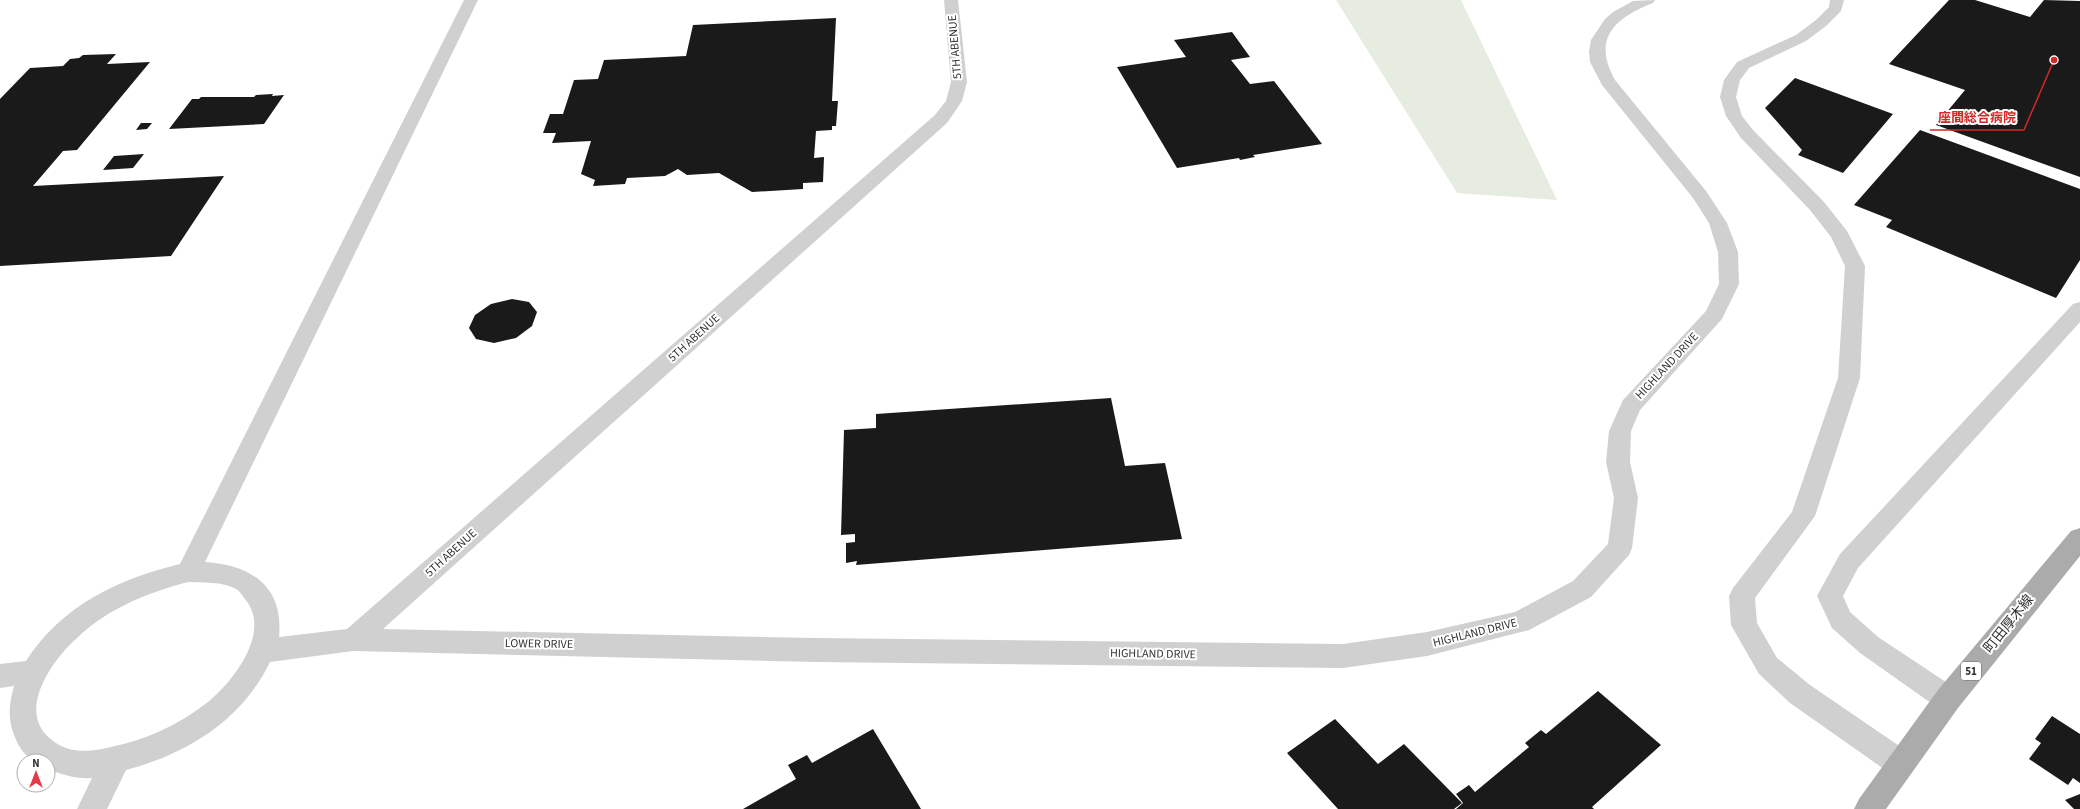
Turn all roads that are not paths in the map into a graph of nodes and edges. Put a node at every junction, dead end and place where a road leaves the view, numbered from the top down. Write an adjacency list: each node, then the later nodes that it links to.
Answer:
1 (471, 0): 7 (lane)
2 (951, 0): 8 (lane, 5TH ABENUE)
3 (1648, 0): 9 (lane, HIGHLAND DRIVE)
4 (1838, 0): 15 (lane)
5 (2080, 309): 13 (lane)
6 (2080, 538): 13 (main road, 町田厚木線 / 51)
7 (188, 572): 10 (lane); 11 (lane)
8 (353, 640): 9 (lane, LOWER DRIVE); 10 (lane, LOWER DRIVE)
9 (816, 650)
10 (262, 651): 14 (lane)
11 (34, 672): 12 (lane); 14 (lane)
12 (0, 676)
13 (1948, 699): 15 (main road, 町田厚木線 / 51)
14 (116, 760): 16 (lane)
15 (1901, 764): 17 (main road, 町田厚木線 / 51)
16 (92, 809)
17 (1869, 809)

